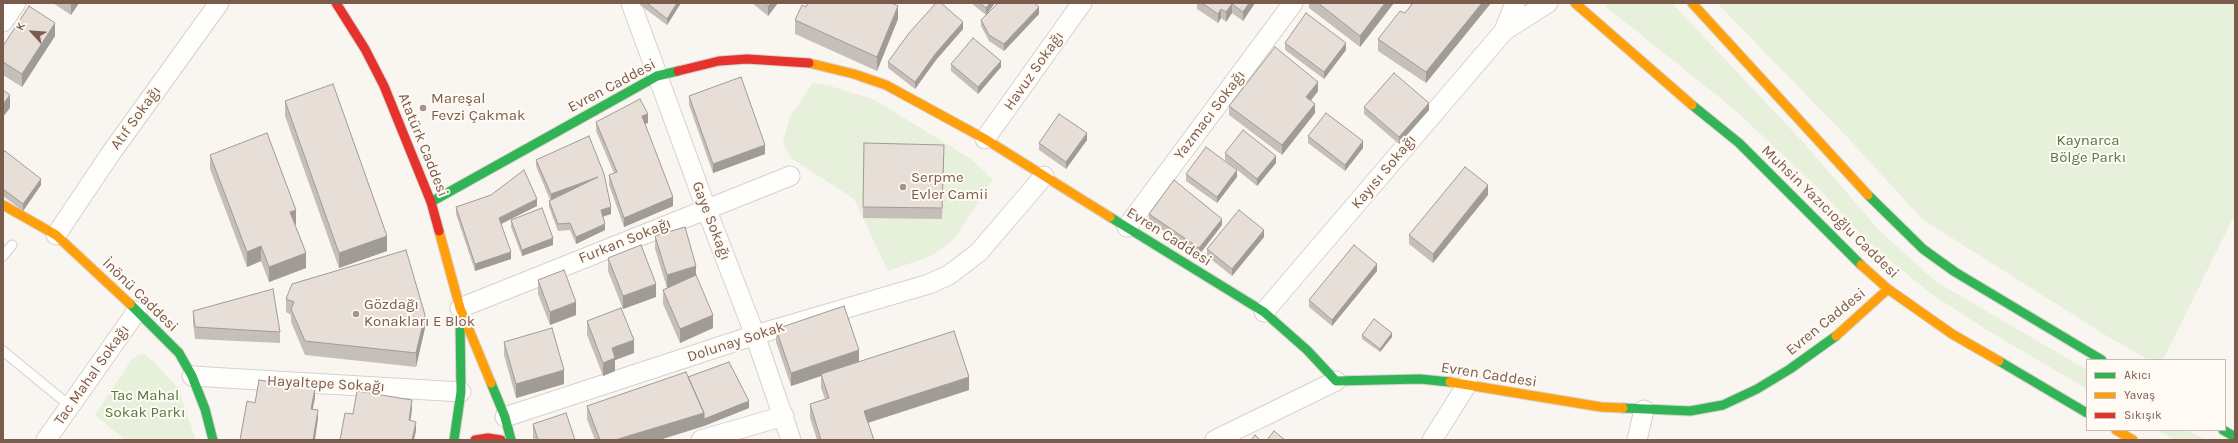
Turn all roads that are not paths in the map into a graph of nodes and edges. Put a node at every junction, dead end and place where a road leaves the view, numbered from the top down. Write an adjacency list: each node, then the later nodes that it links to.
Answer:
1 (16, 3): 11 (street)
2 (219, 3): 21 (street, Atıf Sokağı)
3 (336, 3): 17 (street, Atatürk Caddesi)
4 (631, 3): 13 (street, Gaye Sokağı)
5 (1293, 3): 20 (street, Yazmacı Sokağı)
6 (1515, 3): 12 (street)
7 (1548, 3): 12 (street)
8 (1575, 3): 24 (street, Muhsin Yazıcıoğlu Caddesi)
9 (1692, 3): 30 (street)
10 (1073, 6): 14 (street, Havuz Sokağı)
11 (3, 22)
12 (1504, 31): 27 (street, Kayısı Sokağı)
13 (657, 76): 14 (street, Evren Caddesi); 17 (street, Evren Caddesi); 19 (street, Gaye Sokağı)
14 (985, 139): 16 (street, Evren Caddesi)
15 (790, 176): 19 (street, Furkan Sokağı)
16 (1044, 176): 20 (street, Evren Caddesi); 28 (street, Dolunay Sokak)
17 (431, 202): 25 (street, Atatürk Caddesi)
18 (3, 205): 21 (street, İnönü Caddesi)
19 (706, 208): 25 (street, Furkan Sokağı); 28 (street, Gaye Sokağı)
20 (1127, 227): 27 (street, Evren Caddesi)
21 (56, 235): 26 (street, İnönü Caddesi)
22 (12, 244): 23 (lane)
23 (3, 256)
24 (1888, 289): 36 (street, Evren Caddesi); 37 (street, Muhsin Yazıcıoğlu Caddesi)
25 (460, 308): 34 (street, Atatürk Caddesi); 39 (street, Atatürk Caddesi)
26 (137, 311): 31 (street, İnönü Caddesi); 35 (street, Tac Mahal Sokağı)
27 (1264, 312): 32 (street, Evren Caddesi)
28 (755, 335): 38 (street, Gaye Sokağı); 39 (street, Dolunay Sokak)
29 (3, 351): 35 (lane)
30 (2100, 359)
31 (192, 376): 34 (street, Hayaltepe Sokağı); 44 (street, İnönü Caddesi)
32 (1336, 381): 33 (street, Evren Caddesi); 51 (street)
33 (1468, 383): 36 (street, Evren Caddesi); 52 (street)
34 (461, 392): 45 (street, Atatürk Caddesi)
35 (70, 406): 43 (street, Tac Mahal Sokağı)
36 (1644, 410): 53 (street)
37 (2086, 412)
38 (784, 416): 49 (street); 50 (street, Gaye Sokağı)
39 (505, 417): 48 (street, Atatürk Caddesi)
40 (2118, 431): 54 (street)
41 (2225, 431): 42 (street)
42 (2235, 437)
43 (46, 440)
44 (214, 440)
45 (454, 440)
46 (476, 440): 47 (street)
47 (501, 440)
48 (511, 440)
49 (701, 440)
50 (791, 440)
51 (1215, 440)
52 (1432, 440)
53 (1637, 440)
54 (2133, 440)

